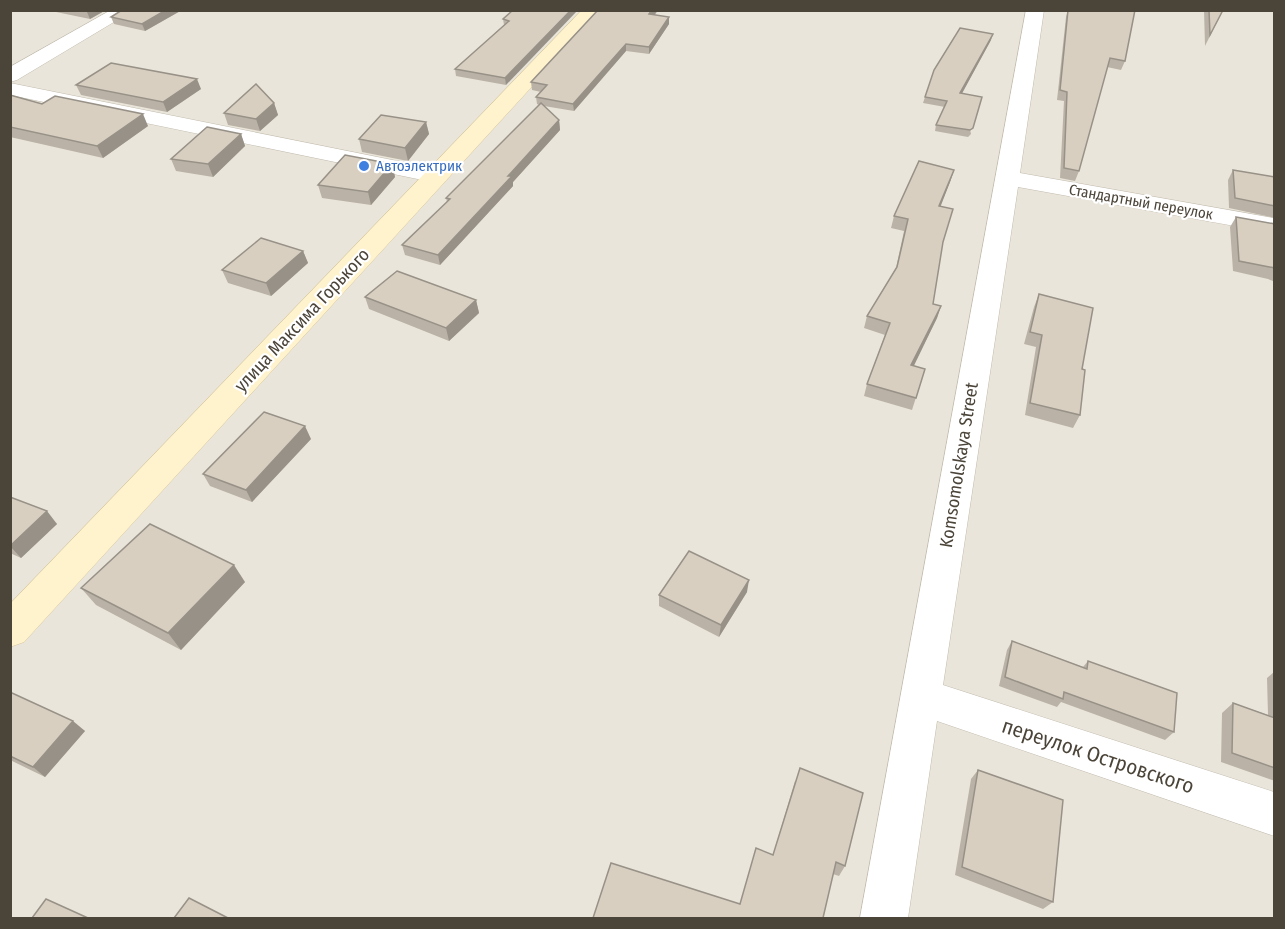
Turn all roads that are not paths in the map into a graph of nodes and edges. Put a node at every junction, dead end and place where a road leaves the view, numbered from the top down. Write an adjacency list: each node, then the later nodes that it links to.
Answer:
1 (125, 10): 4 (street)
2 (592, 10): 6 (main road, улица Максима Горького)
3 (1035, 10): 7 (street, Komsomolskaya Street)
4 (10, 76)
5 (10, 89): 6 (street)
6 (437, 176): 9 (main road, улица Максима Горького)
7 (1007, 178): 8 (street, Стандартный переулок); 10 (street, Komsomolskaya Street)
8 (1275, 226)
9 (10, 630)
10 (921, 697): 11 (street, переулок Островского); 12 (street, Komsomolskaya Street)
11 (1275, 814)
12 (884, 918)

